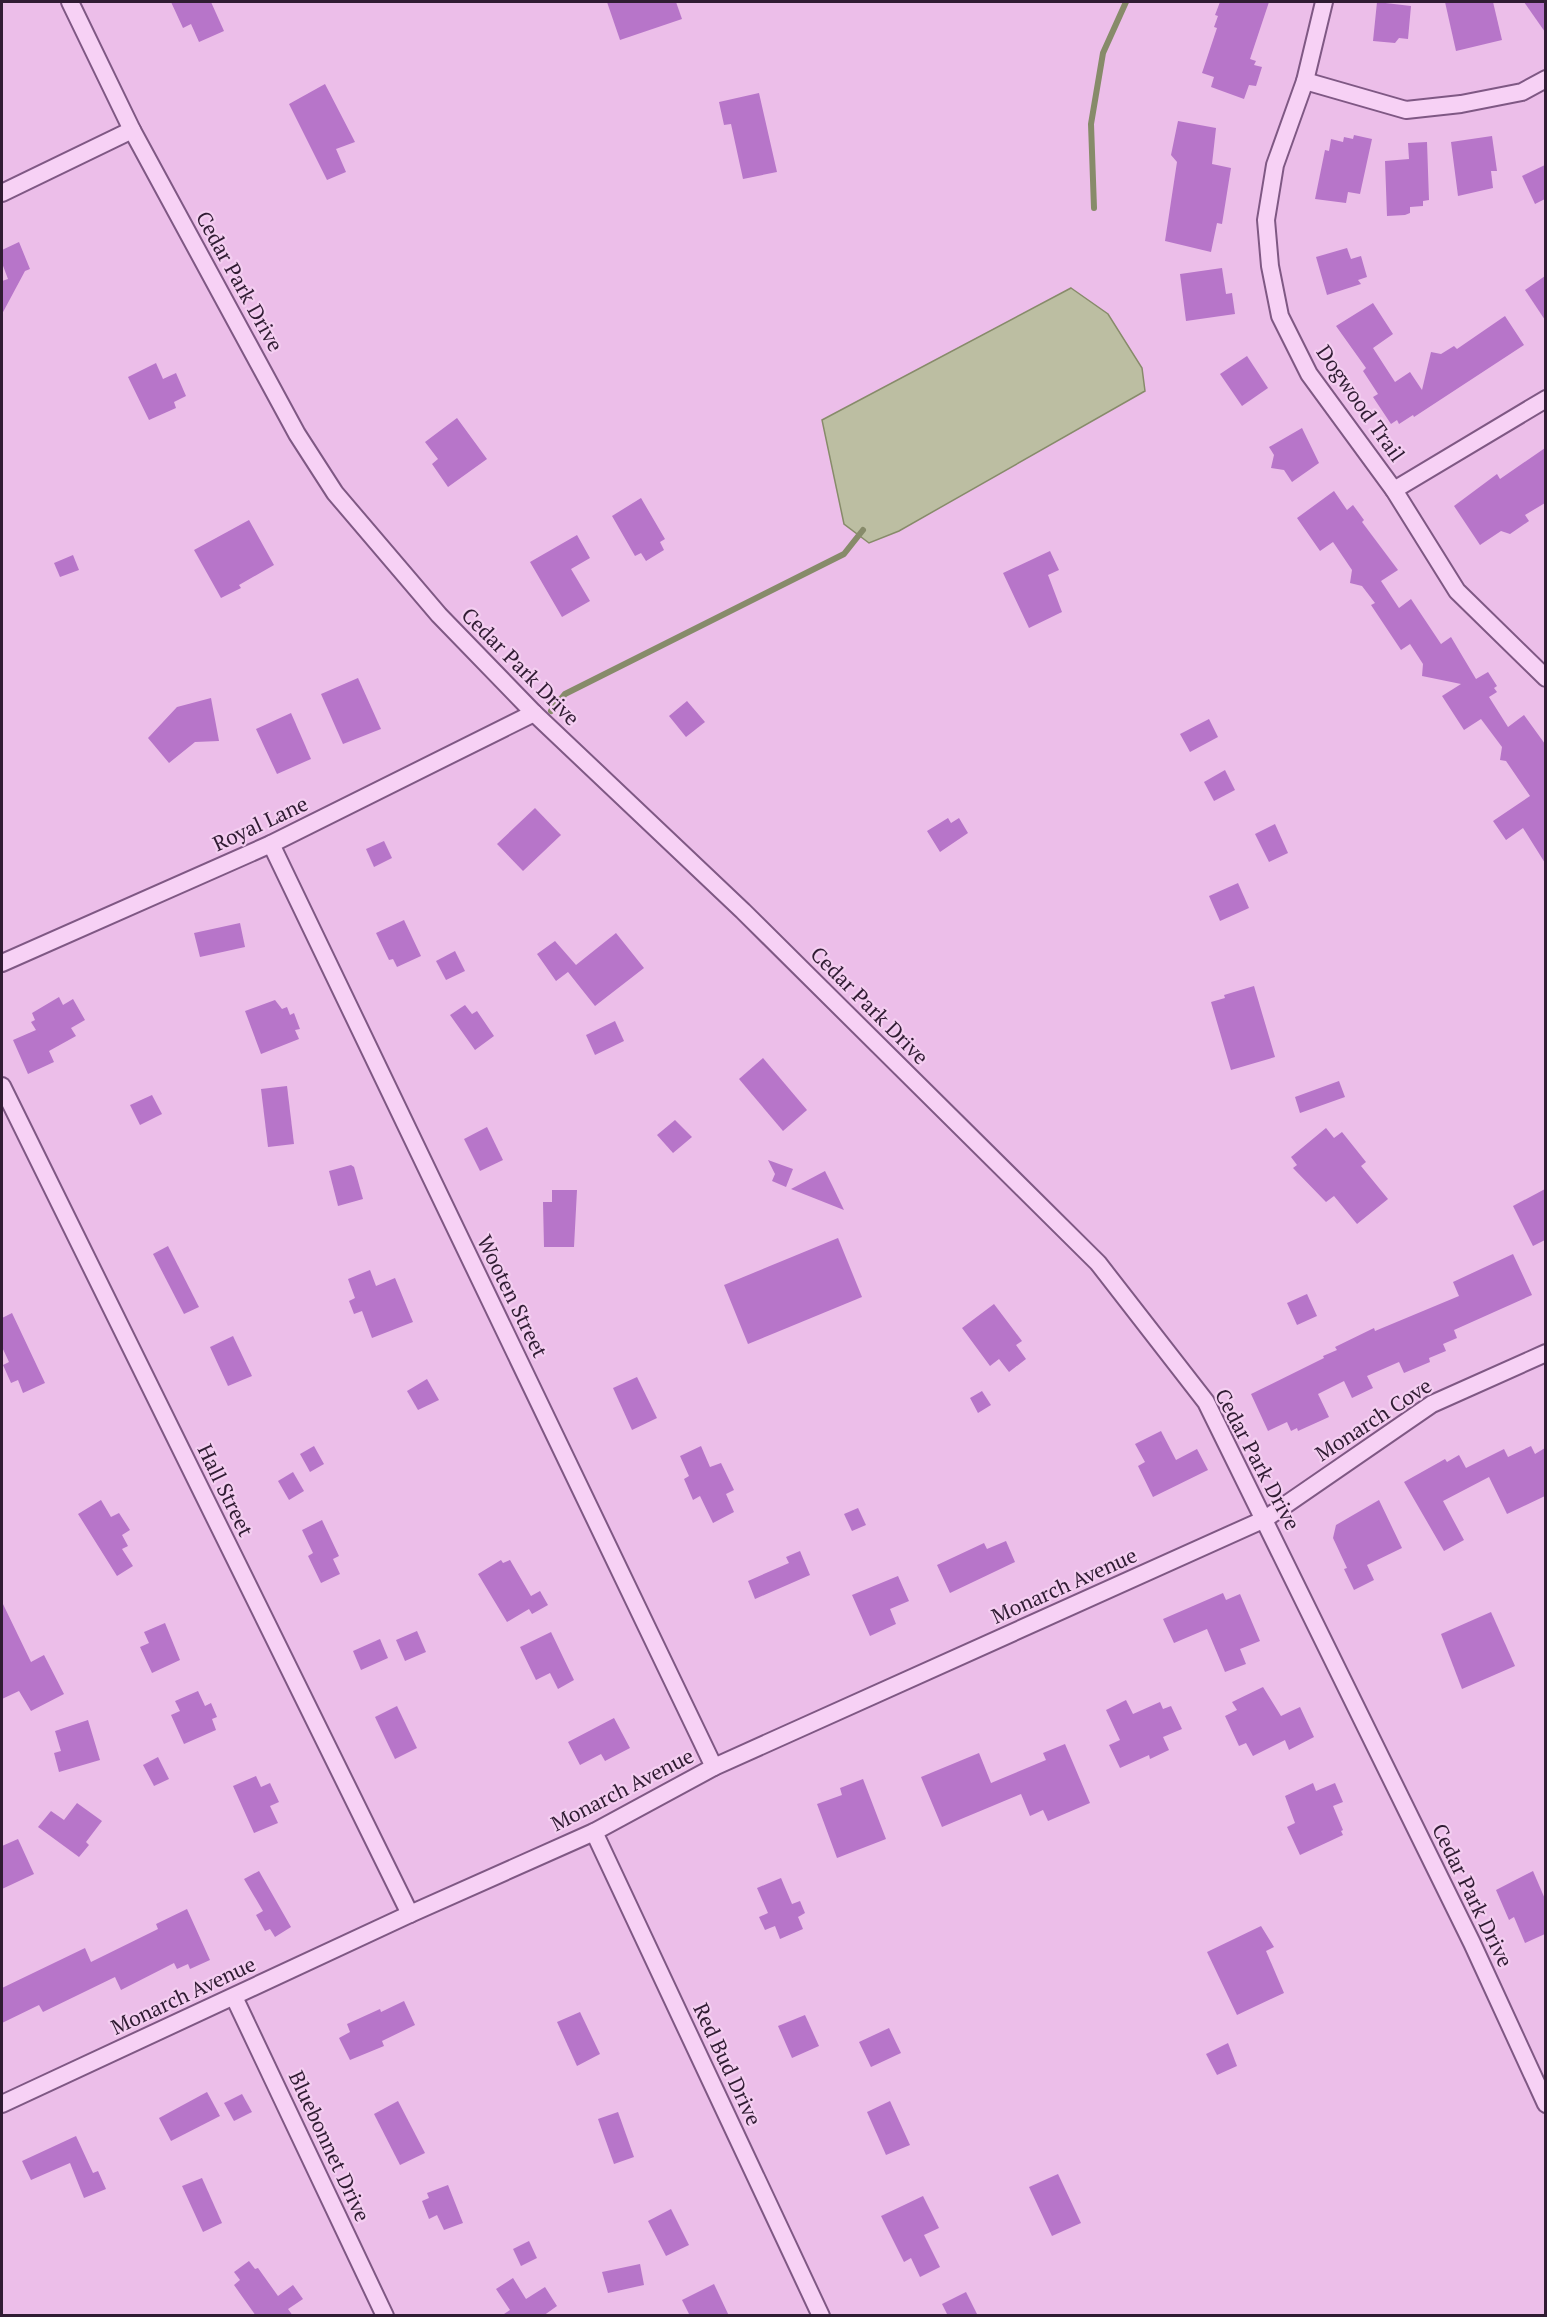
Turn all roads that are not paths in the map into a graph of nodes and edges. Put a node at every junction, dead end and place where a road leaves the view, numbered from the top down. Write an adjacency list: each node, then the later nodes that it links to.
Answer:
1 (70, 2): 5 (street, Cedar Park Drive)
2 (1324, 2): 4 (street, Dogwood Trail)
3 (1545, 79): 4 (street)
4 (1305, 81): 8 (street, Dogwood Trail)
5 (132, 130): 6 (street); 10 (street, Cedar Park Drive)
6 (2, 193)
7 (1545, 399): 8 (street)
8 (1394, 490): 9 (street, Dogwood Trail)
9 (1545, 678)
10 (534, 713): 11 (street, Royal Lane); 15 (street, Cedar Park Drive)
11 (271, 844): 12 (street, Royal Lane); 16 (street, Wooten Street)
12 (2, 963)
13 (2, 1086): 18 (street, Hall Street)
14 (1545, 1353): 15 (street, Monarch Cove)
15 (1265, 1519): 16 (street, Monarch Avenue); 21 (street, Cedar Park Drive)
16 (714, 1767): 17 (street, Monarch Avenue)
17 (594, 1832): 18 (street, Monarch Avenue); 23 (street, Red Bud Drive)
18 (410, 1914): 19 (street, Monarch Avenue)
19 (234, 1997): 20 (street, Monarch Avenue); 22 (street, Bluebonnet Drive)
20 (2, 2104)
21 (1545, 2104)
22 (385, 2316)
23 (821, 2316)

